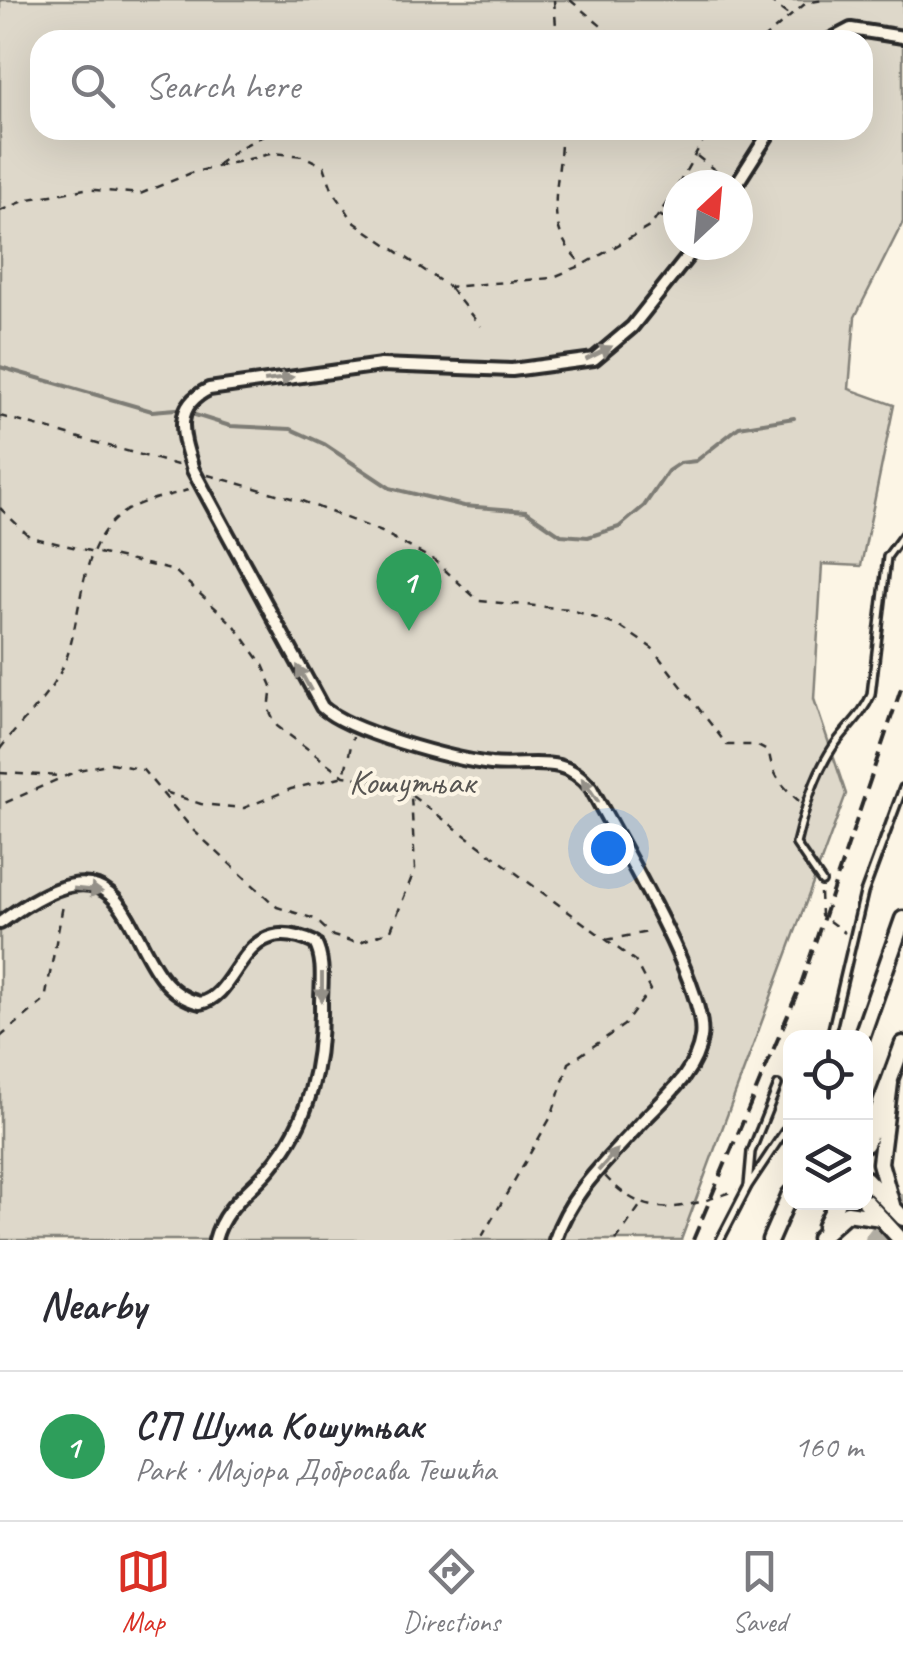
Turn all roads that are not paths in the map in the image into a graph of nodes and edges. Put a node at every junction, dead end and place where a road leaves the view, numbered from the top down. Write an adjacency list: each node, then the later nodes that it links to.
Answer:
1 (873, 33): 2 (street)
2 (903, 37)
3 (764, 140): 4 (street)
4 (744, 170)
5 (686, 260): 27 (street, one-way to 5)
6 (903, 535): 8 (lane)
7 (903, 788): 11 (lane)
8 (822, 882)
9 (903, 918): 12 (main road)
10 (0, 922): 26 (street, one-way to 26)
11 (832, 1030)
12 (863, 1030)
13 (903, 1044): 14 (main road)
14 (890, 1083): 16 (main road); 23 (main road)
15 (778, 1084): 18 (lane)
16 (873, 1126)
17 (783, 1134): 18 (lane)
18 (748, 1186): 28 (lane)
19 (873, 1187): 23 (main road)
20 (873, 1209): 24 (main road)
21 (783, 1210): 29 (main road)
22 (833, 1210): 25 (main road)
23 (896, 1210)
24 (882, 1219): 25 (main road); 30 (main road)
25 (818, 1239)
26 (215, 1240)
27 (555, 1240)
28 (720, 1240)
29 (770, 1240)
30 (901, 1240)

